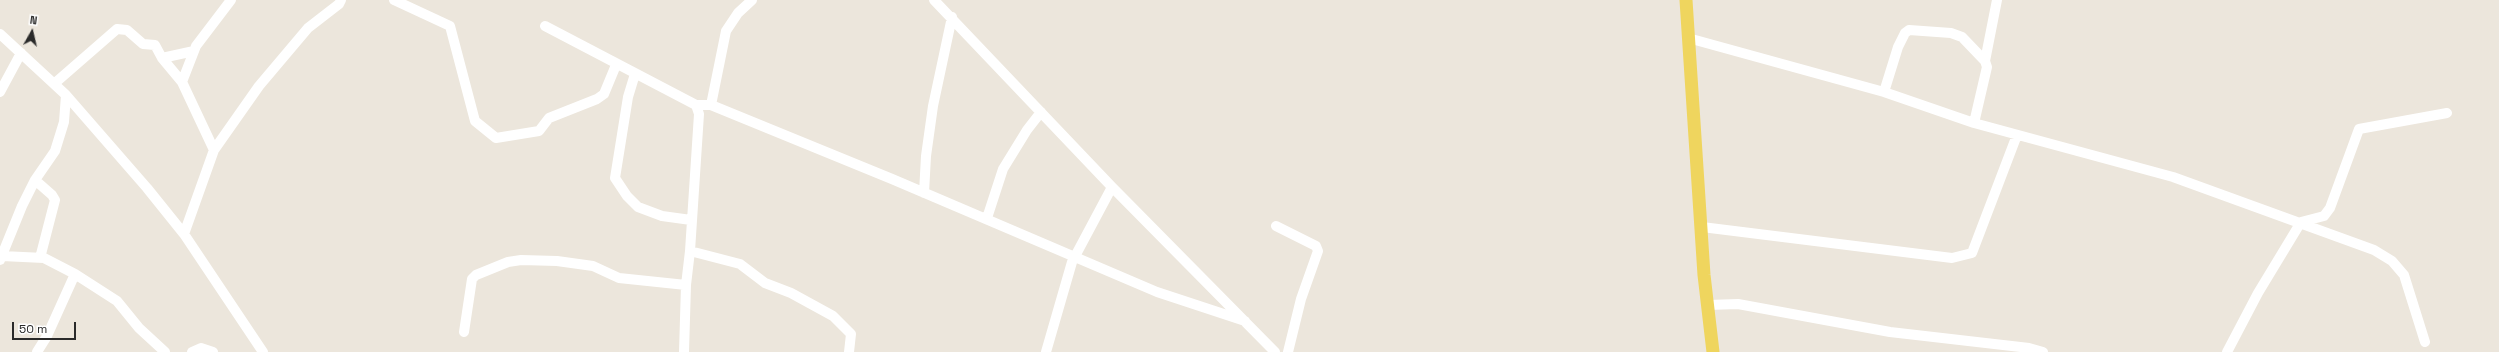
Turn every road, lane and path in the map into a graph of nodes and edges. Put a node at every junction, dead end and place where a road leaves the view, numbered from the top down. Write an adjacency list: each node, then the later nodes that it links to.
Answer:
1 (231, 0): 12 (street)
2 (341, 0): 31 (street)
3 (394, 0): 16 (street)
4 (752, 0): 24 (street)
5 (934, 0): 8 (street)
6 (1686, 0): 11 (main road)
7 (1997, 0): 15 (street)
8 (952, 17): 26 (street); 34 (street)
9 (545, 26): 16 (street)
10 (0, 34): 13 (street)
11 (1688, 38): 21 (street); 39 (main road)
12 (194, 51): 14 (street); 18 (street)
13 (21, 53): 19 (street); 20 (street)
14 (162, 58): 18 (street); 19 (street)
15 (1985, 61): 21 (street); 29 (street)
16 (616, 65): 17 (street)
17 (635, 74): 23 (street); 36 (street)
18 (182, 82): 31 (street)
19 (55, 83): 22 (street)
20 (0, 92)
21 (1884, 92): 29 (street)
22 (66, 95): 25 (street); 28 (street)
23 (696, 105): 24 (street); 36 (street)
24 (711, 105): 34 (street)
25 (81, 111): 28 (street); 40 (street)
26 (1041, 112): 33 (street); 35 (street)
27 (2447, 113): 37 (street)
28 (64, 122): 32 (street)
29 (1974, 123): 30 (street)
30 (2017, 135): 37 (street); 39 (street)
31 (214, 150): 40 (street)
32 (35, 180): 43 (street); 44 (street)
33 (1112, 187): 42 (street); 48 (street)
34 (924, 192): 35 (street)
35 (987, 218): 42 (street)
36 (691, 220): 41 (street)
37 (2301, 222): 50 (street); 63 (street)
38 (1276, 226): 60 (street)
39 (1702, 227): 47 (main road)
40 (184, 234): 55 (street)
41 (690, 251): 46 (street); 57 (street)
42 (1075, 255): 48 (street); 58 (street)
43 (1, 258): 44 (street)
44 (40, 258): 45 (street)
45 (75, 274): 51 (street); 52 (street)
46 (686, 285): 49 (street); 56 (street)
47 (1708, 305): 61 (main road); 62 (street)
48 (1245, 322): 59 (street)
49 (464, 332)
50 (2425, 342)
51 (37, 352)
52 (165, 352)
53 (192, 352): 54 (street)
54 (213, 352)
55 (263, 352)
56 (684, 352)
57 (849, 352)
58 (1046, 352)
59 (1275, 352)
60 (1288, 352)
61 (1713, 352)
62 (2043, 352)
63 (2227, 352)

